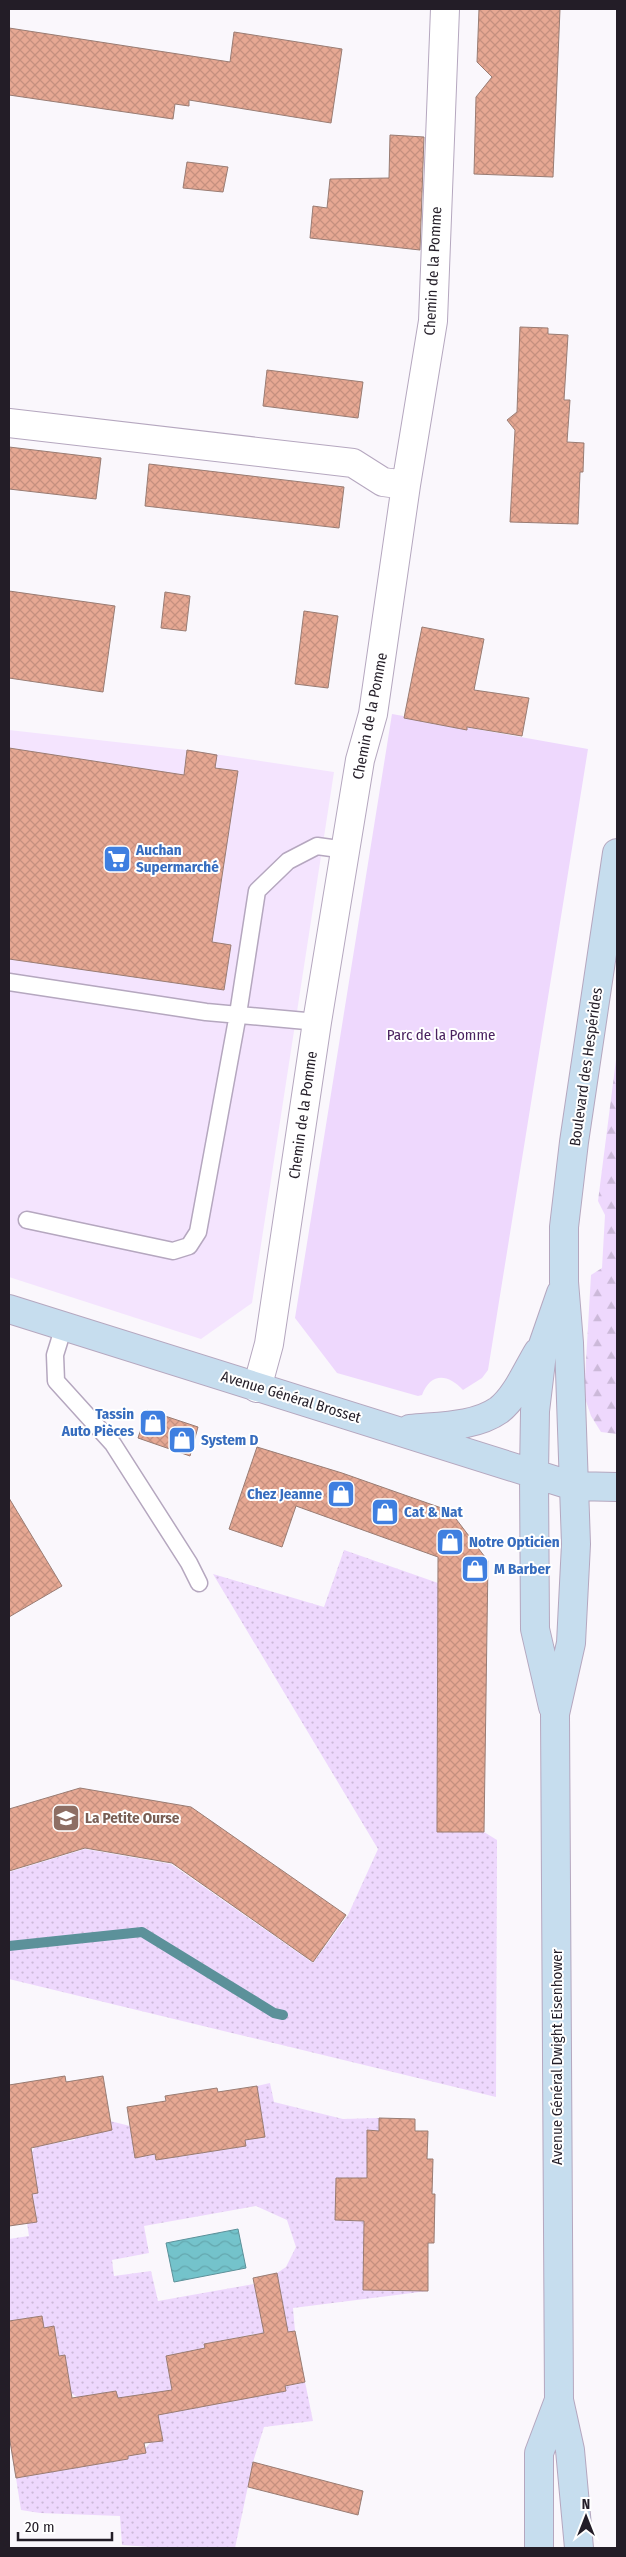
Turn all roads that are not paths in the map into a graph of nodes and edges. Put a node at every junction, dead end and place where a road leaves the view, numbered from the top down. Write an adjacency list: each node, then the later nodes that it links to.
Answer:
1 (445, 9): 3 (street, Chemin de la Pomme)
2 (9, 423): 3 (street)
3 (406, 485): 4 (street, Chemin de la Pomme)
4 (346, 850): 7 (lane); 8 (street, Chemin de la Pomme)
5 (617, 853): 10 (main road, Boulevard des Hespérides)
6 (9, 982): 7 (lane)
7 (238, 1014): 8 (lane); 9 (lane)
8 (317, 1022): 14 (street, Chemin de la Pomme)
9 (27, 1220)
10 (564, 1282): 13 (main road, Boulevard des Hespérides); 17 (main road, Boulevard des Hespérides)
11 (9, 1309): 12 (main road, Avenue Général Brosset)
12 (64, 1326): 14 (main road, Avenue Général Brosset); 19 (lane)
13 (543, 1345): 15 (main road); 16 (main road, Boulevard des Hespérides)
14 (258, 1388): 15 (main road, Avenue Général Brosset)
15 (402, 1430): 16 (main road, Avenue Général Brosset)
16 (534, 1474): 17 (main road, Avenue Général Brosset); 20 (main road, Avenue Général Dwight Eisenhower)
17 (574, 1486): 18 (main road, Avenue Général Brosset); 20 (main road, Avenue Général Dwight Eisenhower)
18 (617, 1488)
19 (199, 1583)
20 (555, 1714): 21 (main road, Avenue Général Dwight Eisenhower)
21 (559, 2400): 22 (main road, Avenue Général Dwight Eisenhower); 25 (main road, Avenue Général Dwight Eisenhower)
22 (539, 2491): 23 (main road); 24 (main road, Avenue Général Dwight Eisenhower)
23 (521, 2548)
24 (539, 2548)
25 (580, 2548)

